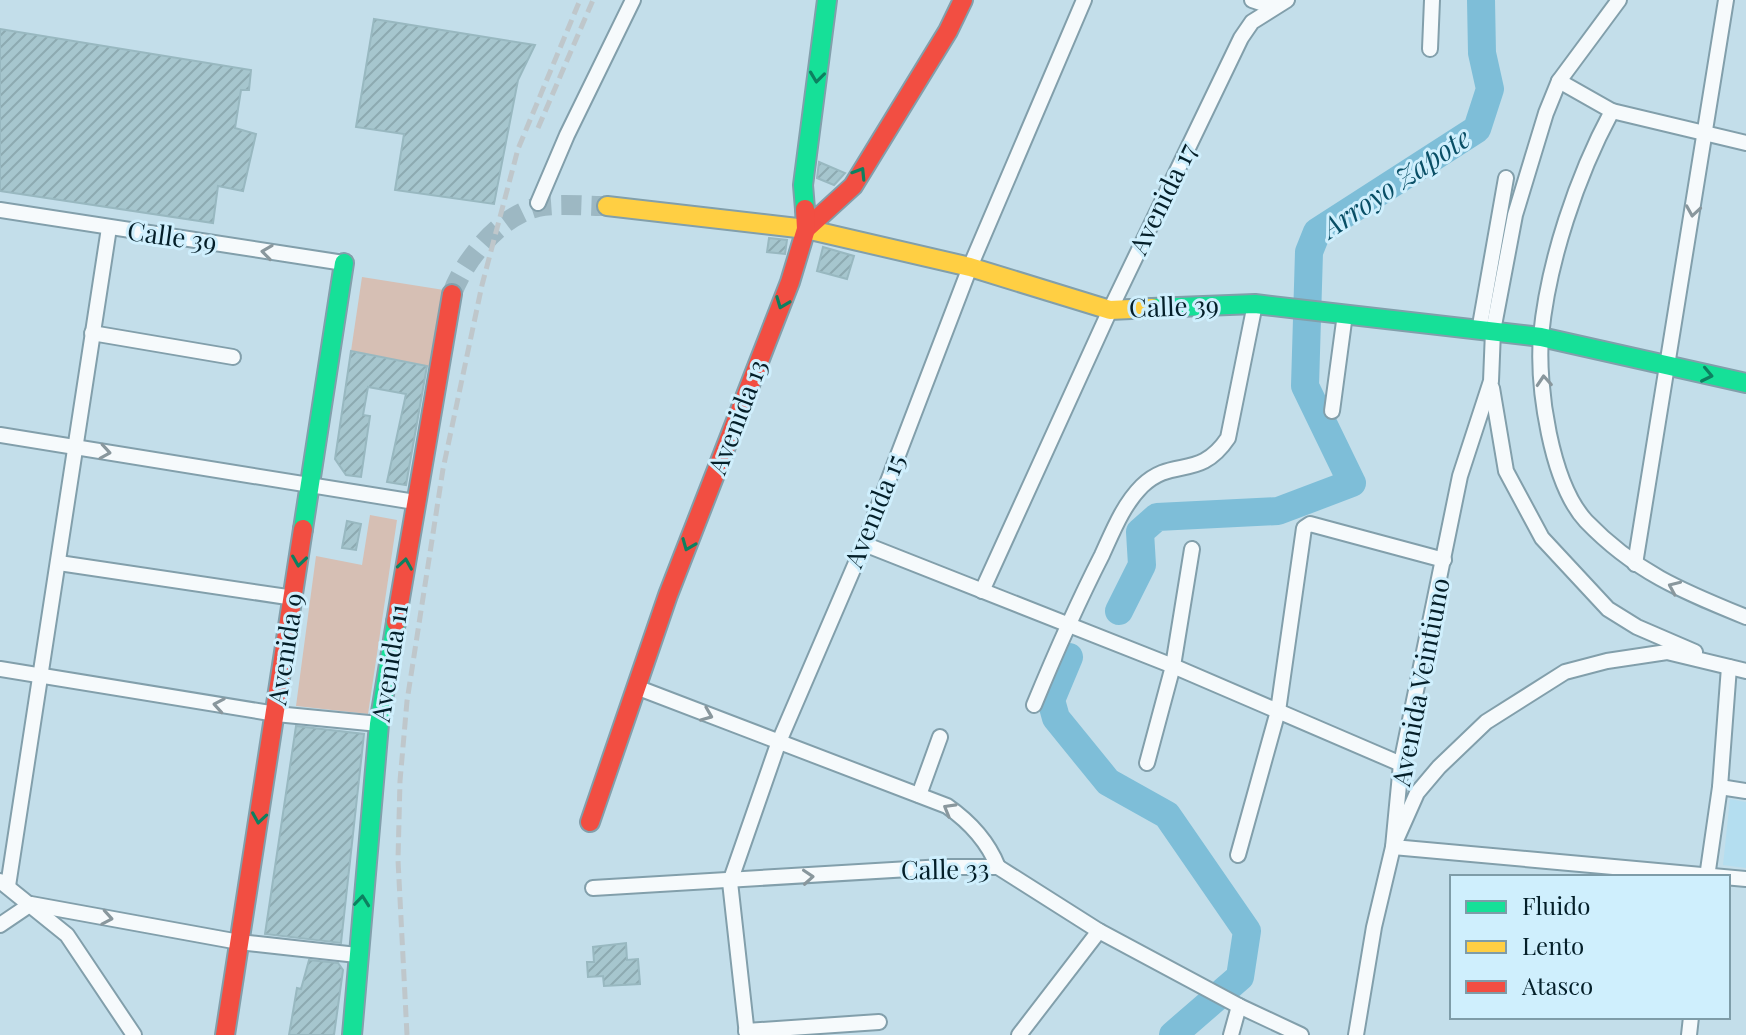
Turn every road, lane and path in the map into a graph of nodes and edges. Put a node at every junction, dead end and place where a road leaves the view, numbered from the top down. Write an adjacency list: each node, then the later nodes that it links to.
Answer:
1 (633, 0): 17 (street)
2 (827, 0): 21 (main road, Avenida 13, one-way to 21)
3 (963, 0): 21 (main road, one-way to 3)
4 (1084, 0): 23 (street, Avenida 15)
5 (1252, 0): 10 (street)
6 (1287, 0): 10 (street, Avenida 17)
7 (1432, 0): 11 (street)
8 (1619, 0): 12 (street)
9 (1726, 0): 14 (street)
10 (1273, 7): 26 (street, Avenida 17)
11 (1430, 49)
12 (1559, 81): 13 (street); 28 (street)
13 (1612, 111): 14 (street); 30 (street)
14 (1705, 134): 15 (street); 32 (street, one-way to 32)
15 (1746, 143)
16 (1506, 178): 28 (street)
17 (538, 203)
18 (607, 206): 21 (main road, Calle 39)
19 (0, 210): 20 (street, Calle 39)
20 (109, 228): 22 (street, Calle 39, one-way to 20); 29 (street)
21 (806, 229): 23 (main road, Calle 39); 54 (main road, Avenida 13, one-way to 54)
22 (344, 263): 38 (main road, Avenida 9)
23 (970, 267): 26 (main road, Calle 39); 40 (street, Avenida 15)
24 (452, 294): 39 (main road, Avenida 11)
25 (1255, 304): 26 (main road, Calle 39); 27 (main road, Calle 39); 48 (street)
26 (1110, 310): 45 (street, Avenida 17)
27 (1345, 314): 28 (main road, Calle 39); 35 (street)
28 (1486, 331): 30 (main road, Calle 39); 33 (street, Avenida Veintiuno)
29 (92, 333): 31 (street); 37 (street)
30 (1541, 337): 32 (main road, Calle 39); 44 (street, one-way to 30)
31 (233, 357)
32 (1667, 367): 34 (main road, Calle 39, one-way to 34); 44 (street)
33 (1491, 381): 42 (street, Avenida Veintiuno); 50 (street)
34 (1746, 383)
35 (1332, 411)
36 (0, 435): 37 (street)
37 (75, 447): 38 (street, one-way to 38); 43 (street)
38 (310, 484): 39 (street); 46 (main road, Avenida 9, one-way to 46)
39 (415, 502): 58 (main road, Avenida 11, one-way to 39)
40 (864, 544): 45 (street); 60 (street, Avenida 15)
41 (1192, 549): 49 (street)
42 (1444, 560): 56 (street); 62 (street, Avenida Veintiuno)
43 (59, 563): 46 (street); 53 (street)
44 (1635, 564): 47 (street, one-way to 44)
45 (982, 591): 48 (street)
46 (294, 598): 57 (main road, Avenida 9)
47 (1746, 617)
48 (1067, 625): 49 (street); 55 (street)
49 (1173, 666): 56 (street); 61 (street)
50 (1729, 667): 52 (street); 63 (street); 67 (street)
51 (0, 669): 53 (street)
52 (1746, 671)
53 (42, 675): 57 (street, one-way to 53); 73 (street)
54 (636, 687): 60 (street, one-way to 60); 66 (main road, Avenida 13)
55 (1034, 705)
56 (1278, 711): 62 (street); 68 (street)
57 (276, 714): 58 (street); 78 (main road, Avenida 9, one-way to 78)
58 (379, 724): 79 (main road, Avenida 11, one-way to 58)
59 (940, 737): 65 (street)
60 (778, 744): 65 (street); 72 (street, Avenida 15)
61 (1147, 763)
62 (1401, 764): 67 (street, Avenida Veintiuno)
63 (1720, 787): 64 (street); 71 (street)
64 (1746, 791)
65 (919, 795): 69 (street, one-way to 65)
66 (590, 822)
67 (1393, 847): 70 (street); 89 (street, Avenida Veintiuno)
68 (1238, 855)
69 (998, 867): 72 (street, Calle 33, one-way to 69); 77 (street, Calle 33)
70 (1696, 875)
71 (1707, 875)
72 (730, 882): 74 (street, Calle 33); 82 (street, Avenida 15)
73 (4, 883): 75 (street)
74 (593, 888)
75 (31, 904): 76 (street); 78 (street, one-way to 78); 83 (street)
76 (0, 925)
77 (1099, 931): 80 (street, Calle 33); 86 (street)
78 (239, 942): 79 (street); 84 (main road, Avenida 9)
79 (357, 955): 85 (main road, Avenida 11)
80 (1239, 1006): 87 (street); 88 (street, Calle 33)
81 (879, 1022): 82 (street)
82 (747, 1033)
83 (134, 1035)
84 (225, 1035)
85 (352, 1035)
86 (1019, 1035)
87 (1231, 1035)
88 (1301, 1035)
89 (1356, 1035)

